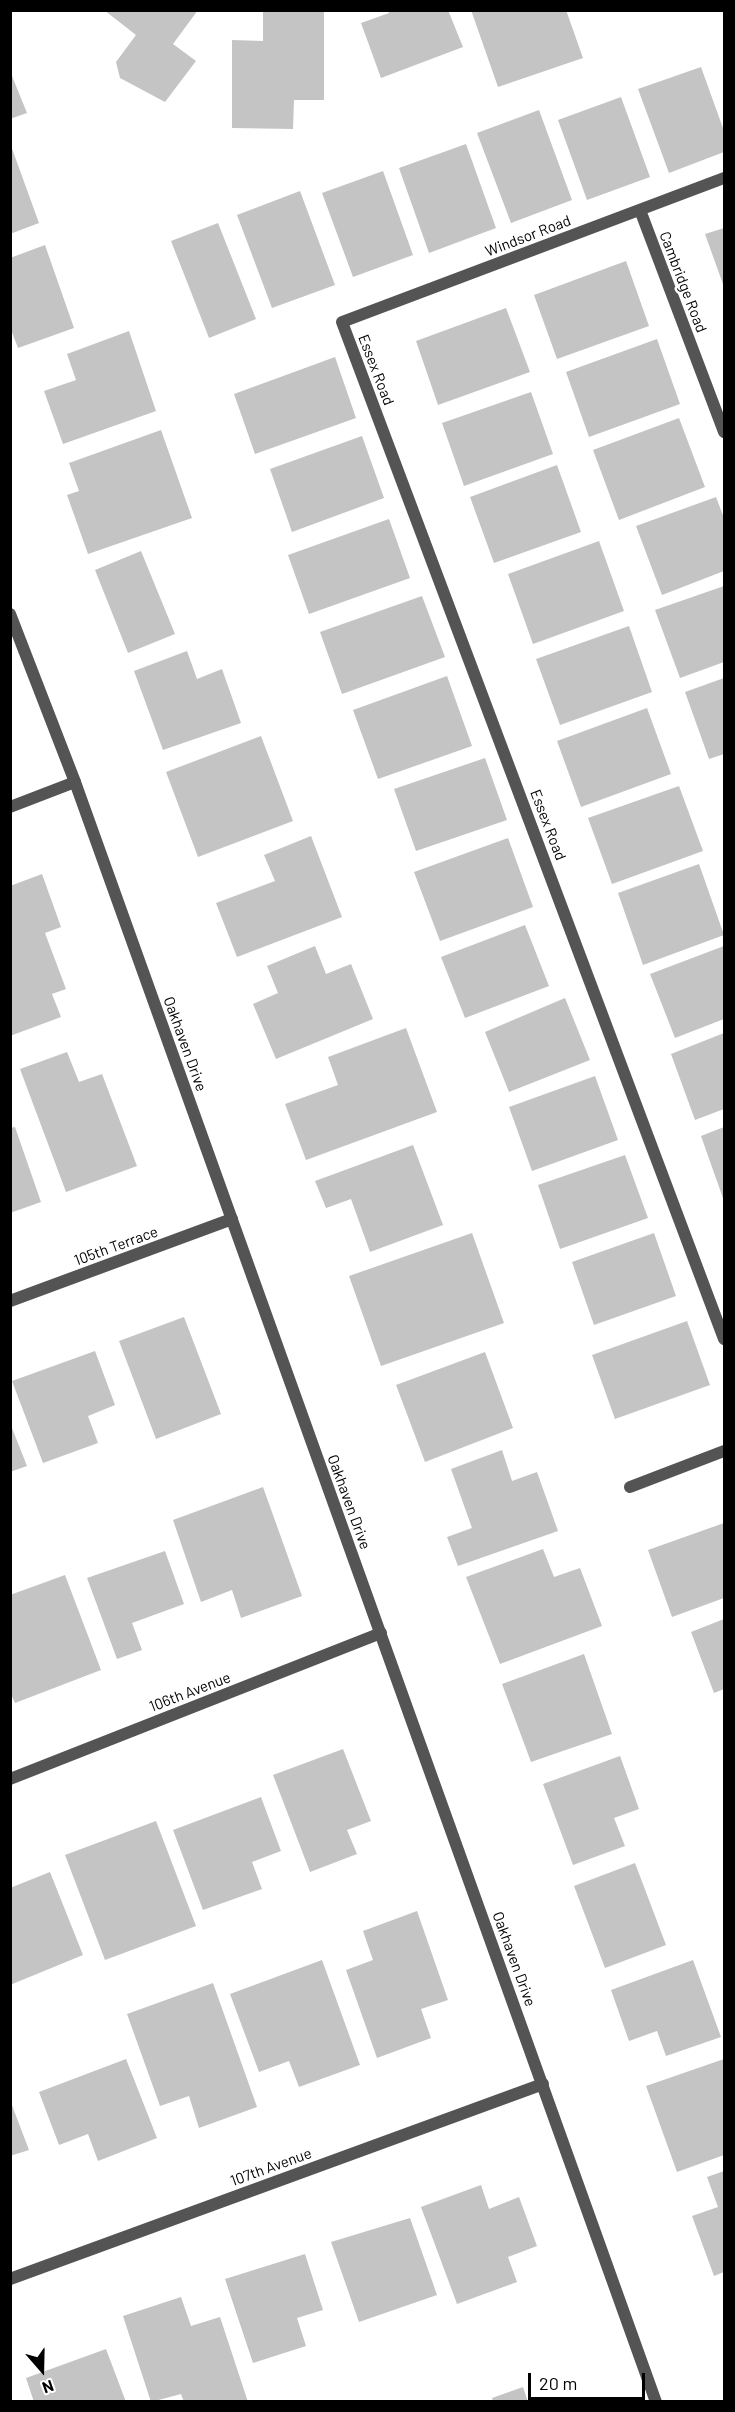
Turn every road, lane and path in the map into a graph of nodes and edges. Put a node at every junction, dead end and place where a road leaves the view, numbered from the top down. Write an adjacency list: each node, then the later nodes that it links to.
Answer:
1 (724, 178): 2 (street, Windsor Road)
2 (640, 210): 3 (street, Windsor Road); 4 (street, Cambridge Road)
3 (342, 322): 10 (street, Essex Road)
4 (724, 432)
5 (10, 614): 6 (street, Oakhaven Drive)
6 (75, 782): 7 (street); 8 (street, Oakhaven Drive)
7 (10, 807)
8 (232, 1219): 9 (street, 105th Terrace); 13 (street, Oakhaven Drive)
9 (10, 1301)
10 (724, 1339)
11 (724, 1451): 12 (street)
12 (630, 1487)
13 (381, 1634): 14 (street, 106th Avenue); 15 (street, Oakhaven Drive)
14 (10, 1779)
15 (543, 2084): 16 (street, 107th Avenue); 17 (street, Oakhaven Drive)
16 (10, 2279)
17 (656, 2402)

